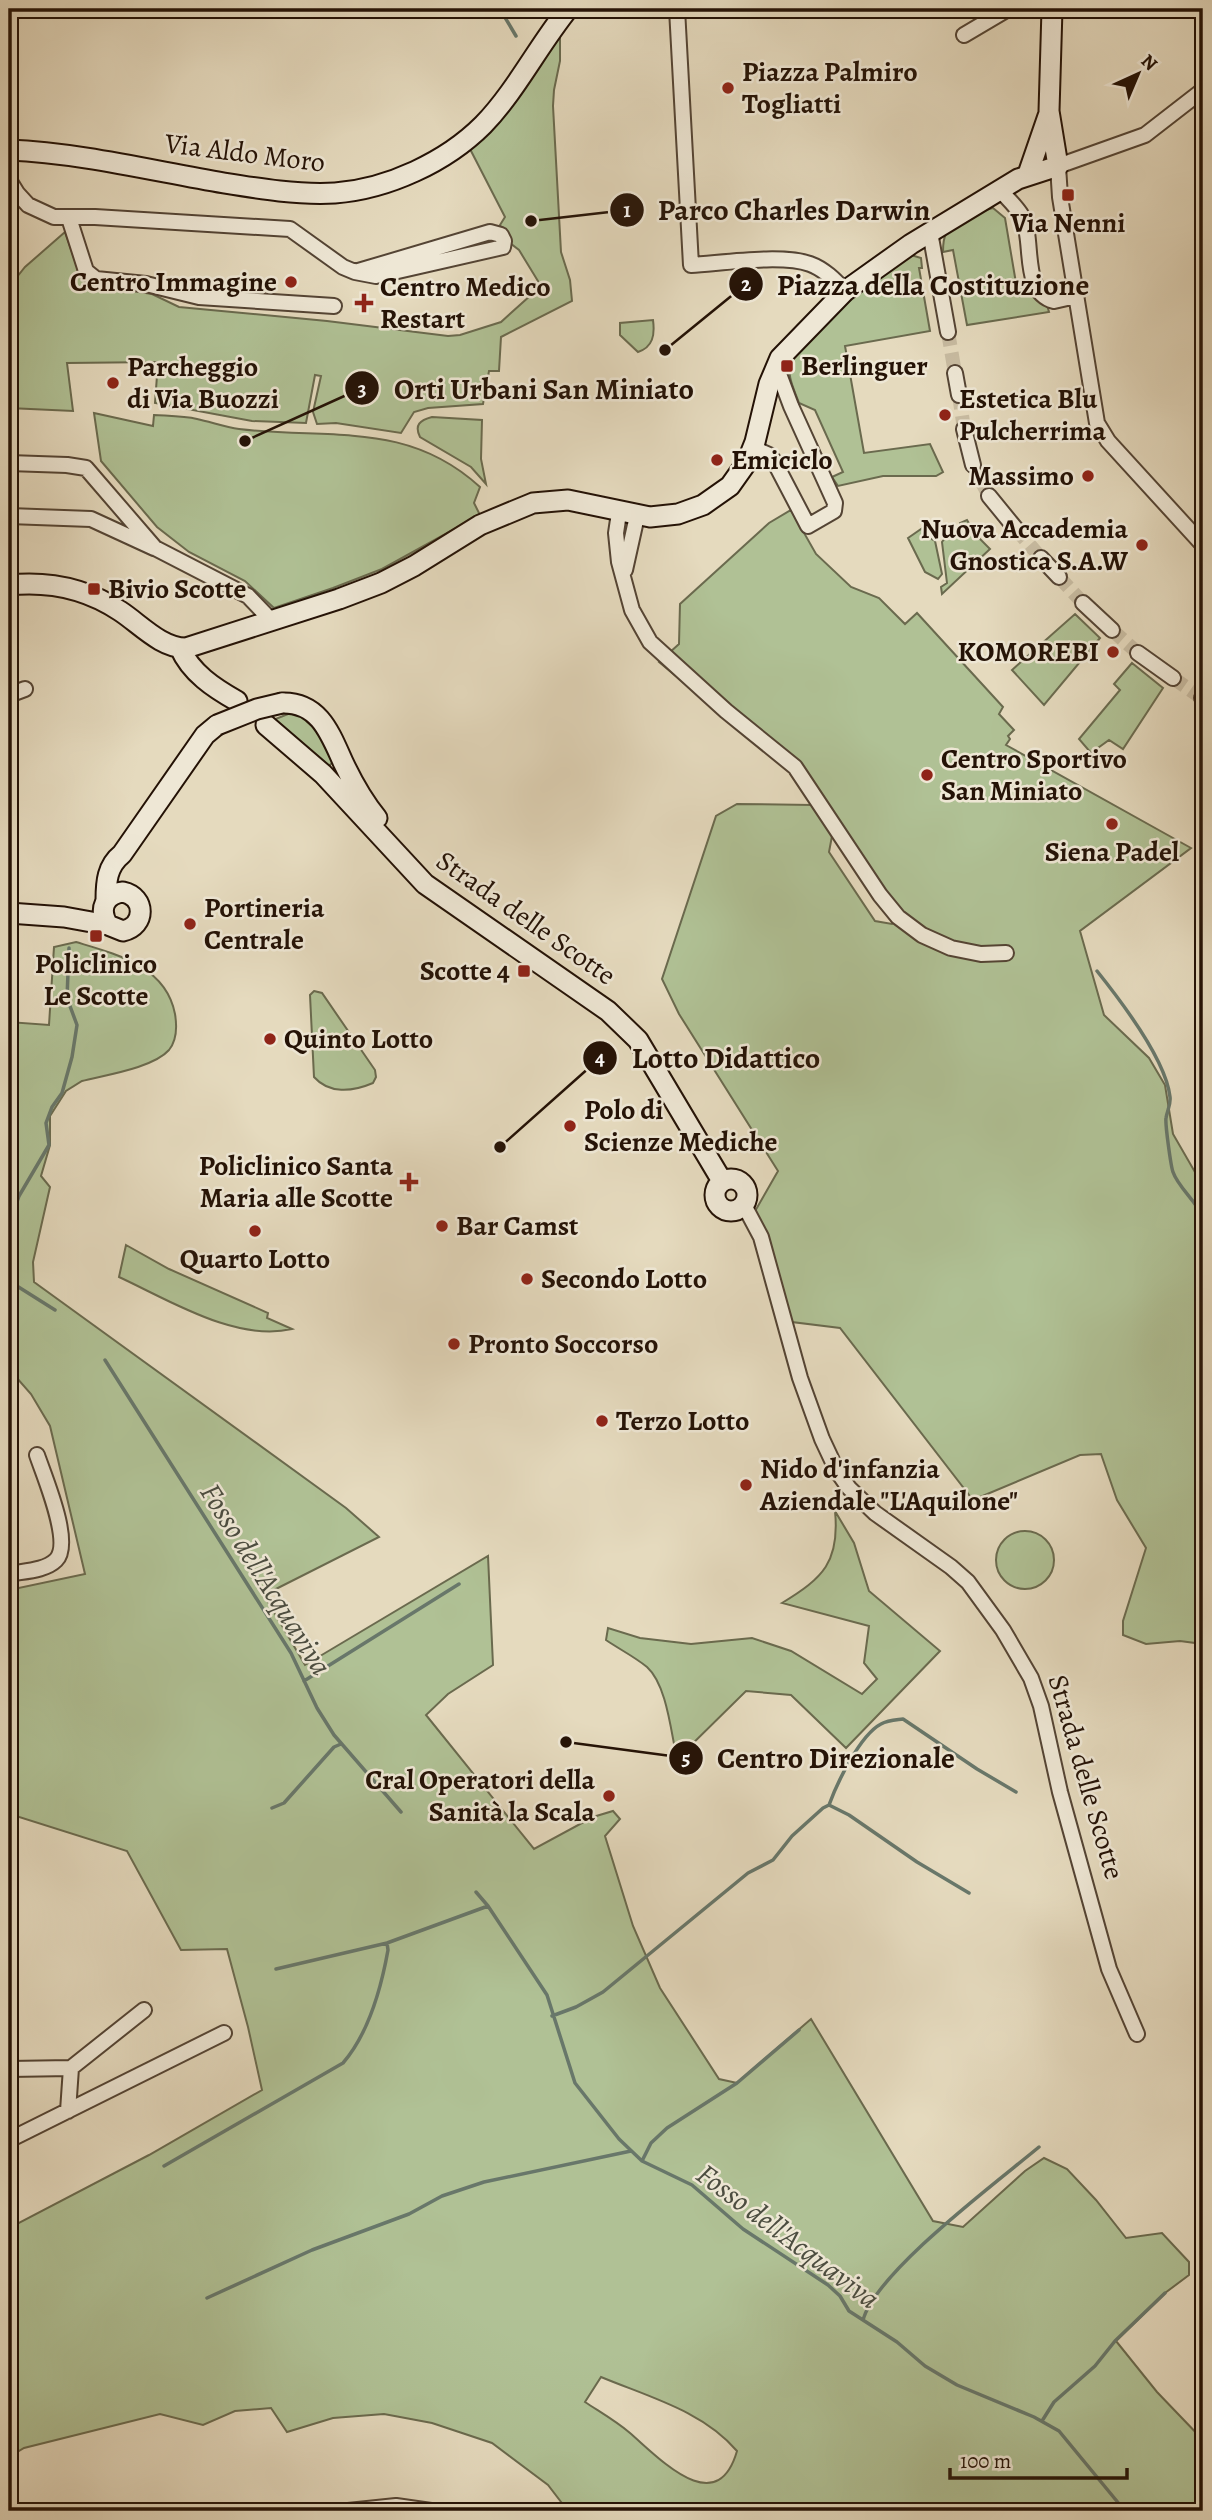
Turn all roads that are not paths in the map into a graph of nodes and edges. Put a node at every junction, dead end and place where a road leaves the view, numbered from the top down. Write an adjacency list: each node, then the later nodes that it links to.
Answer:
1 (568, 9): 8 (street, Via Aldo Moro)
2 (677, 9): 16 (street)
3 (1008, 9): 5 (street)
4 (1052, 9): 7 (street)
5 (964, 35)
6 (1203, 90): 9 (street)
7 (1049, 111): 9 (street); 10 (street)
8 (9, 150)
9 (1058, 166): 10 (street); 17 (street)
10 (1028, 174): 12 (street)
11 (9, 180): 13 (street)
12 (1000, 190): 14 (street); 17 (street)
13 (69, 218): 15 (street); 18 (street)
14 (930, 232): 16 (street); 19 (street)
15 (355, 272): 15 (street)
16 (845, 290): 20 (street)
17 (1076, 296): 33 (street)
18 (334, 306)
19 (948, 332)
20 (776, 366): 23 (street); 24 (street)
21 (955, 373): 22 (street)
22 (959, 395)
23 (766, 398): 24 (street); 26 (street)
24 (791, 406): 26 (street)
25 (964, 429): 28 (street)
26 (753, 448): 30 (street)
27 (9, 463): 34 (street)
28 (973, 465)
29 (989, 496): 32 (street)
30 (628, 514): 39 (street); 55 (street)
31 (9, 516): 34 (street)
32 (1016, 529)
33 (1203, 545)
34 (155, 548): 39 (street)
35 (1041, 558): 36 (street)
36 (1059, 577)
37 (9, 585): 42 (street)
38 (1083, 603): 40 (street)
39 (271, 621): 41 (street)
40 (1112, 630)
41 (202, 645): 42 (street); 42 (street)
42 (180, 648)
43 (1139, 653): 44 (street)
44 (1173, 678)
45 (25, 689): 46 (street)
46 (9, 695)
47 (266, 725): 49 (street, Strada delle Scotte)
48 (344, 763): 49 (street); 50 (street, bridge); 51 (street)
49 (334, 786): 51 (street, Strada delle Scotte)
50 (122, 854): 52 (street); 53 (street)
51 (403, 863): 56 (street, Strada delle Scotte)
52 (129, 894): 53 (street); 53 (street)
53 (106, 910): 54 (street)
54 (9, 913)
55 (1006, 953)
56 (744, 1205): 61 (street, Strada delle Scotte)
57 (37, 1454): 58 (street)
58 (9, 1574)
59 (144, 2010): 62 (street)
60 (224, 2034): 64 (street)
61 (1137, 2034)
62 (71, 2068): 63 (street); 64 (street)
63 (9, 2069)
64 (68, 2111): 65 (street)
65 (9, 2140)
66 (348, 2511): 67 (street)
67 (431, 2511)

